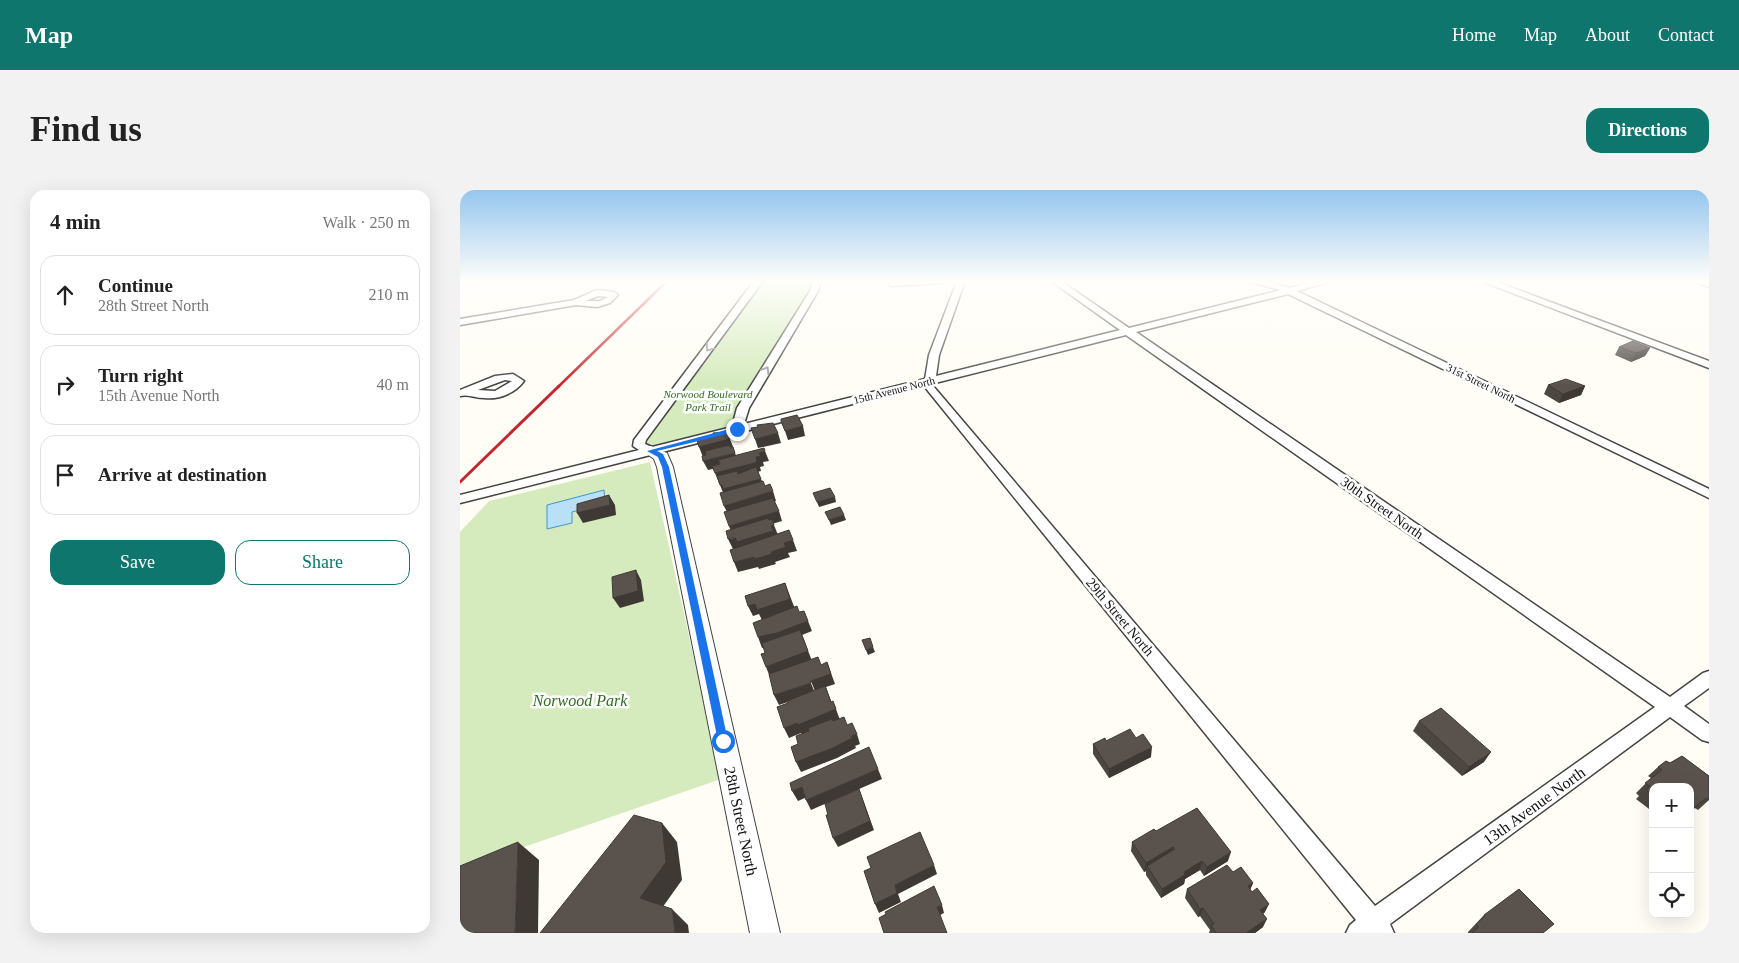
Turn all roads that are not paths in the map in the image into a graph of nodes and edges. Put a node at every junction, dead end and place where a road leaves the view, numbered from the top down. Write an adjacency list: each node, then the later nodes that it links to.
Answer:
1 (497, 316): 9 (street)
2 (733, 316): 14 (street, one-way to 14)
3 (799, 316): 13 (street, one-way to 3)
4 (948, 316): 12 (street)
5 (1105, 316): 10 (street, 30th Street North)
6 (1193, 316): 10 (street, 15th Avenue North)
7 (1341, 316): 15 (street, 31st Street North)
8 (1579, 316): 11 (street)
9 (460, 322)
10 (1128, 332): 12 (street, 15th Avenue North); 18 (street, 30th Street North)
11 (1709, 364)
12 (929, 381): 13 (street, 15th Avenue North); 20 (street, 29th Street North)
13 (737, 429): 14 (street, 15th Avenue North)
14 (651, 451): 16 (street, 15th Avenue North); 21 (street, 28th Street North)
15 (1709, 494)
16 (460, 499)
17 (1709, 678): 18 (street, 13th Avenue North)
18 (1670, 706): 19 (street, 30th Street North); 20 (street, 13th Avenue North)
19 (1709, 734)
20 (1371, 929)
21 (765, 933)

